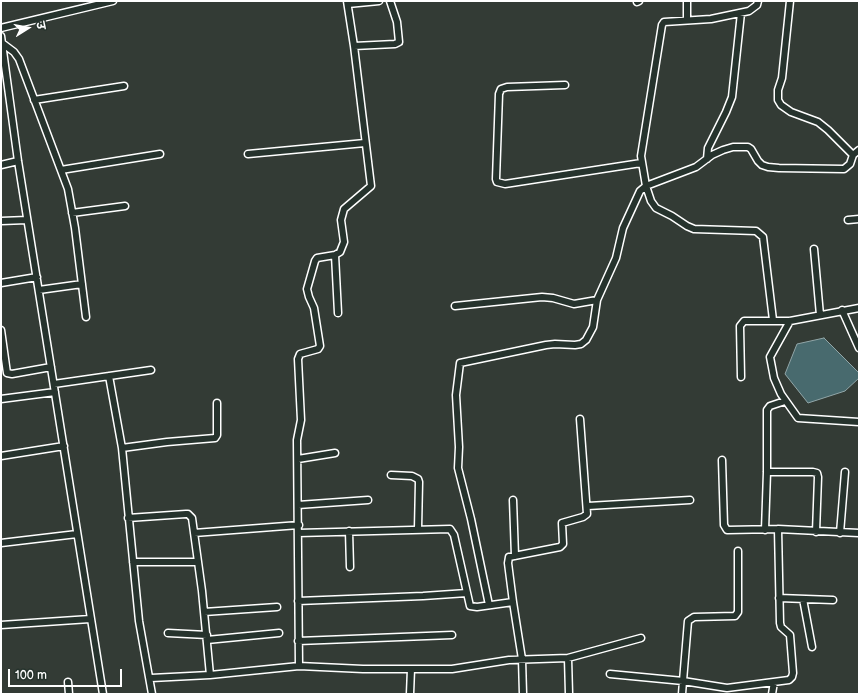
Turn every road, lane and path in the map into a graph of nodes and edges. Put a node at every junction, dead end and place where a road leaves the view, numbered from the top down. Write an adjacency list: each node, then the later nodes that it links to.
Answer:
1 (113, 1): 10 (street)
2 (379, 1): 7 (street)
3 (390, 1): 12 (street)
4 (687, 1): 9 (street)
5 (758, 1): 8 (street)
6 (790, 1): 20 (street)
7 (348, 2): 12 (street)
8 (741, 13): 9 (street); 21 (street)
9 (687, 20): 23 (street)
10 (1, 28)
11 (2, 39): 15 (street); 22 (street)
12 (354, 46): 16 (street)
13 (565, 85): 23 (street)
14 (124, 86): 15 (street)
15 (34, 100): 25 (street)
16 (365, 143): 19 (street); 34 (street)
17 (859, 150): 20 (street)
18 (160, 154): 25 (street)
19 (248, 154)
20 (853, 155): 21 (street)
21 (707, 159): 26 (street)
22 (18, 161): 24 (street); 30 (street)
23 (641, 163): 26 (street)
24 (1, 165)
25 (61, 170): 28 (street)
26 (646, 186): 39 (street); 46 (street)
27 (125, 206): 28 (street)
28 (72, 213): 37 (street)
29 (859, 219): 31 (street)
30 (27, 220): 32 (street); 35 (street)
31 (848, 220)
32 (1, 221)
33 (814, 249): 44 (street)
34 (335, 255): 43 (street); 65 (street)
35 (37, 277): 36 (street); 38 (street)
36 (1, 284)
37 (82, 284): 38 (street); 45 (street)
38 (39, 290): 50 (street)
39 (597, 300): 40 (street); 99 (street)
40 (455, 306)
41 (859, 308): 42 (street)
42 (842, 310): 44 (street); 49 (street)
43 (338, 313)
44 (820, 315): 47 (street)
45 (86, 317)
46 (773, 320): 47 (street); 53 (street)
47 (790, 320): 57 (street)
48 (1, 330): 50 (street)
49 (859, 348)
50 (51, 367): 54 (street)
51 (151, 370): 52 (street)
52 (109, 376): 54 (street); 62 (street)
53 (741, 377)
54 (54, 384): 55 (street)
55 (55, 392): 56 (street); 61 (street)
56 (1, 399)
57 (785, 401): 60 (street); 67 (street)
58 (217, 403): 62 (street)
59 (580, 419): 74 (street)
60 (859, 422)
61 (64, 446): 64 (street); 86 (street)
62 (122, 448): 75 (street)
63 (335, 453): 65 (street)
64 (1, 456)
65 (298, 459): 73 (street)
66 (722, 460): 78 (street)
67 (767, 472): 78 (street); 81 (street)
68 (845, 472): 84 (street)
69 (391, 475): 77 (street)
70 (368, 500): 73 (street)
71 (513, 500): 89 (street)
72 (690, 500): 74 (street)
73 (298, 505): 76 (street)
74 (588, 506): 89 (street)
75 (128, 518): 82 (street); 90 (street)
76 (299, 525): 82 (street); 83 (street)
77 (418, 530): 80 (street); 93 (street)
78 (765, 530): 79 (street)
79 (778, 530): 81 (street); 94 (street)
80 (349, 531): 83 (street); 92 (street)
81 (816, 532): 84 (street)
82 (194, 533): 91 (street)
83 (298, 533): 97 (street)
84 (840, 533): 85 (street)
85 (859, 533)
86 (76, 534): 87 (street); 102 (street)
87 (1, 543)
88 (738, 551): 118 (street)
89 (515, 556): 98 (street)
90 (133, 562): 91 (street); 117 (street)
91 (198, 562): 101 (street)
92 (350, 567)
93 (467, 593): 97 (street); 99 (street)
94 (779, 598): 95 (street); 120 (street)
95 (803, 599): 96 (street); 110 (street)
96 (833, 600)
97 (298, 601): 109 (street)
98 (513, 602): 99 (street); 112 (street)
99 (489, 605)
100 (277, 607): 101 (street)
101 (204, 612): 107 (street)
102 (90, 619): 103 (street); 122 (street)
103 (1, 625)
104 (168, 633): 107 (street)
105 (279, 633): 107 (street)
106 (452, 635): 109 (street)
107 (207, 637): 116 (street)
108 (640, 638): 111 (street)
109 (298, 641): 113 (street)
110 (812, 647)
111 (568, 658): 112 (street); 126 (street)
112 (522, 659): 114 (street); 125 (street)
113 (299, 666): 114 (street); 116 (street)
114 (411, 669): 124 (street)
115 (610, 674): 118 (street)
116 (210, 675): 117 (street)
117 (150, 678): 123 (street)
118 (683, 681): 120 (street); 127 (street)
119 (68, 682): 121 (street)
120 (774, 682): 128 (street)
121 (69, 694)
122 (103, 694)
123 (152, 694)
124 (410, 694)
125 (523, 694)
126 (569, 694)
127 (682, 694)
128 (772, 694)

